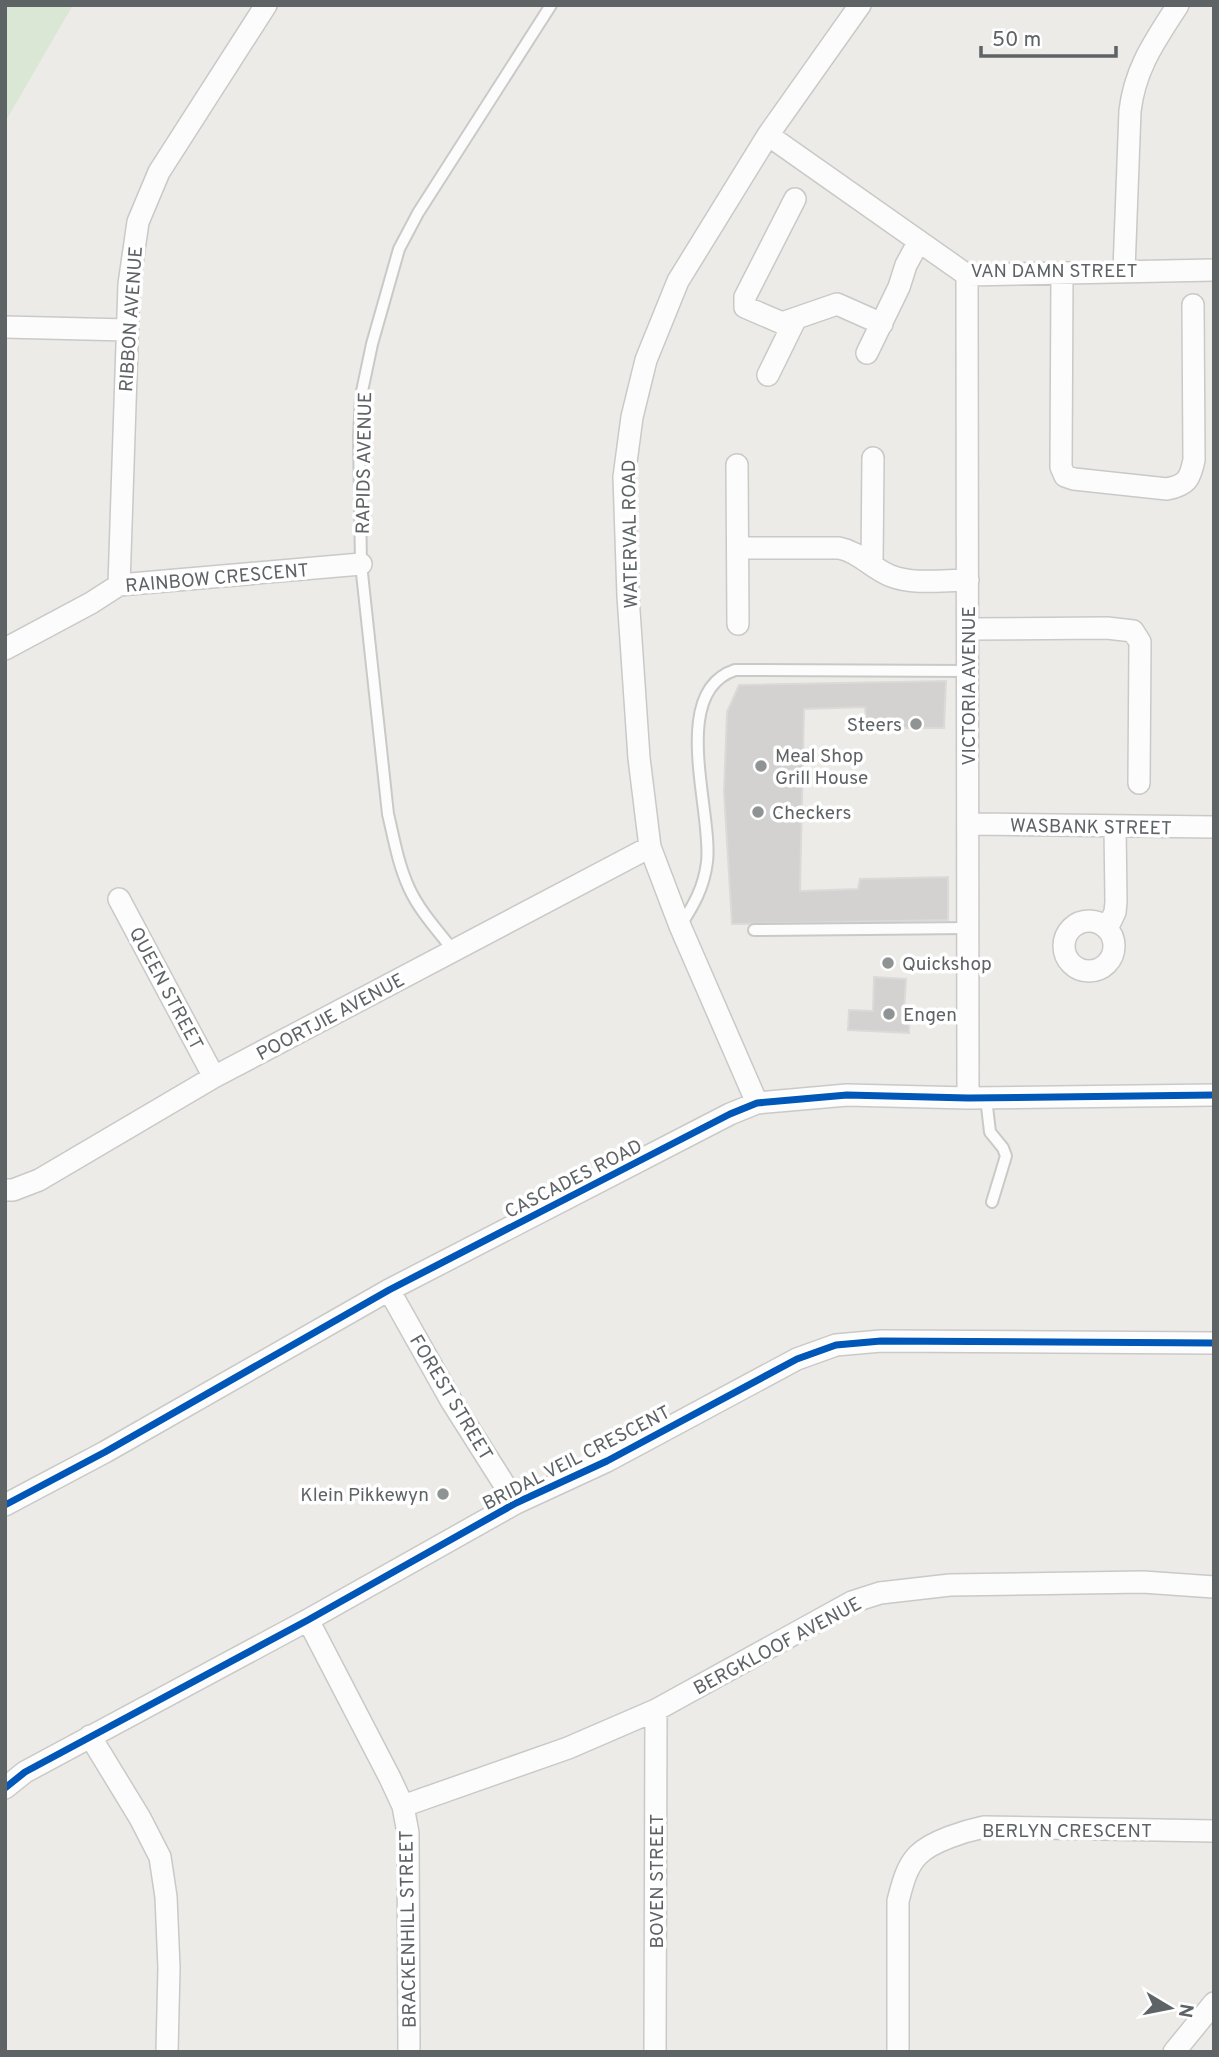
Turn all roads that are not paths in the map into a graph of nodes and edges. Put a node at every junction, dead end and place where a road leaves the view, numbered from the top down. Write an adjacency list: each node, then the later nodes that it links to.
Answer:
1 (266, 5): 16 (street, RIBBON AVENUE)
2 (551, 5): 22 (lane, RAPIDS AVENUE)
3 (860, 5): 5 (street, WATERVAL ROAD)
4 (1178, 5): 8 (street)
5 (768, 135): 7 (street, VAN DAMN STREET); 34 (street, WATERVAL ROAD)
6 (795, 199): 13 (street)
7 (919, 241): 11 (street, VAN DAMN STREET); 14 (street)
8 (1124, 270): 9 (street, VAN DAMN STREET); 10 (street, VAN DAMN STREET)
9 (1214, 270)
10 (1062, 274): 11 (street, VAN DAMN STREET); 12 (street)
11 (967, 275): 24 (street, VICTORIA AVENUE)
12 (1193, 305)
13 (794, 320): 14 (street); 18 (street)
14 (882, 324): 17 (street)
15 (5, 327): 16 (street)
16 (127, 330): 25 (street, RIBBON AVENUE)
17 (867, 353)
18 (768, 374)
19 (873, 457): 23 (street)
20 (737, 465): 21 (street)
21 (738, 548): 23 (street); 26 (street)
22 (361, 564): 25 (street, RAINBOW CRESCENT); 40 (lane, RAPIDS AVENUE)
23 (872, 565): 24 (street)
24 (968, 580): 27 (street, VICTORIA AVENUE)
25 (119, 585): 28 (street, RAINBOW CRESCENT)
26 (738, 624)
27 (968, 629): 29 (street, VICTORIA AVENUE); 30 (street)
28 (6, 648)
29 (968, 671): 31 (street, VICTORIA AVENUE); 36 (lane)
30 (1139, 783)
31 (968, 824): 32 (street, WASBANK STREET); 37 (street, VICTORIA AVENUE)
32 (1115, 826): 33 (street, WASBANK STREET); 38 (street)
33 (1214, 827)
34 (650, 846): 36 (street, WATERVAL ROAD); 40 (street, POORTJIE AVENUE)
35 (119, 899): 41 (street, QUEEN STREET)
36 (680, 926): 44 (street, WATERVAL ROAD)
37 (968, 928): 39 (lane); 43 (street, VICTORIA AVENUE)
38 (1107, 929)
39 (754, 930)
40 (453, 950): 41 (street, POORTJIE AVENUE)
41 (214, 1077): 45 (street, POORTJIE AVENUE)
42 (1214, 1095): 43 (street, CASCADES ROAD)
43 (977, 1098): 44 (street, CASCADES ROAD); 46 (lane)
44 (757, 1103): 47 (street, CASCADES ROAD)
45 (9, 1190)
46 (992, 1202)
47 (389, 1290): 49 (street, FOREST STREET); 50 (street, CASCADES ROAD)
48 (1214, 1343): 49 (street, BRIDAL VEIL CRESCENT)
49 (516, 1503): 52 (street, BRIDAL VEIL CRESCENT)
50 (5, 1505)
51 (1214, 1587): 53 (street, BERGKLOOF AVENUE)
52 (308, 1620): 54 (street, BRIDAL VEIL CRESCENT); 56 (street, BRACKENHILL STREET)
53 (656, 1710): 56 (street, BERGKLOOF AVENUE); 61 (street, BOVEN STREET)
54 (90, 1736): 55 (street, BRIDAL VEIL CRESCENT); 59 (street)
55 (5, 1788)
56 (403, 1806): 60 (street, BRACKENHILL STREET)
57 (1214, 1831): 62 (street, BERLYN CRESCENT)
58 (1214, 2003): 63 (street)
59 (167, 2052)
60 (409, 2052)
61 (655, 2052)
62 (898, 2052)
63 (1174, 2052)

